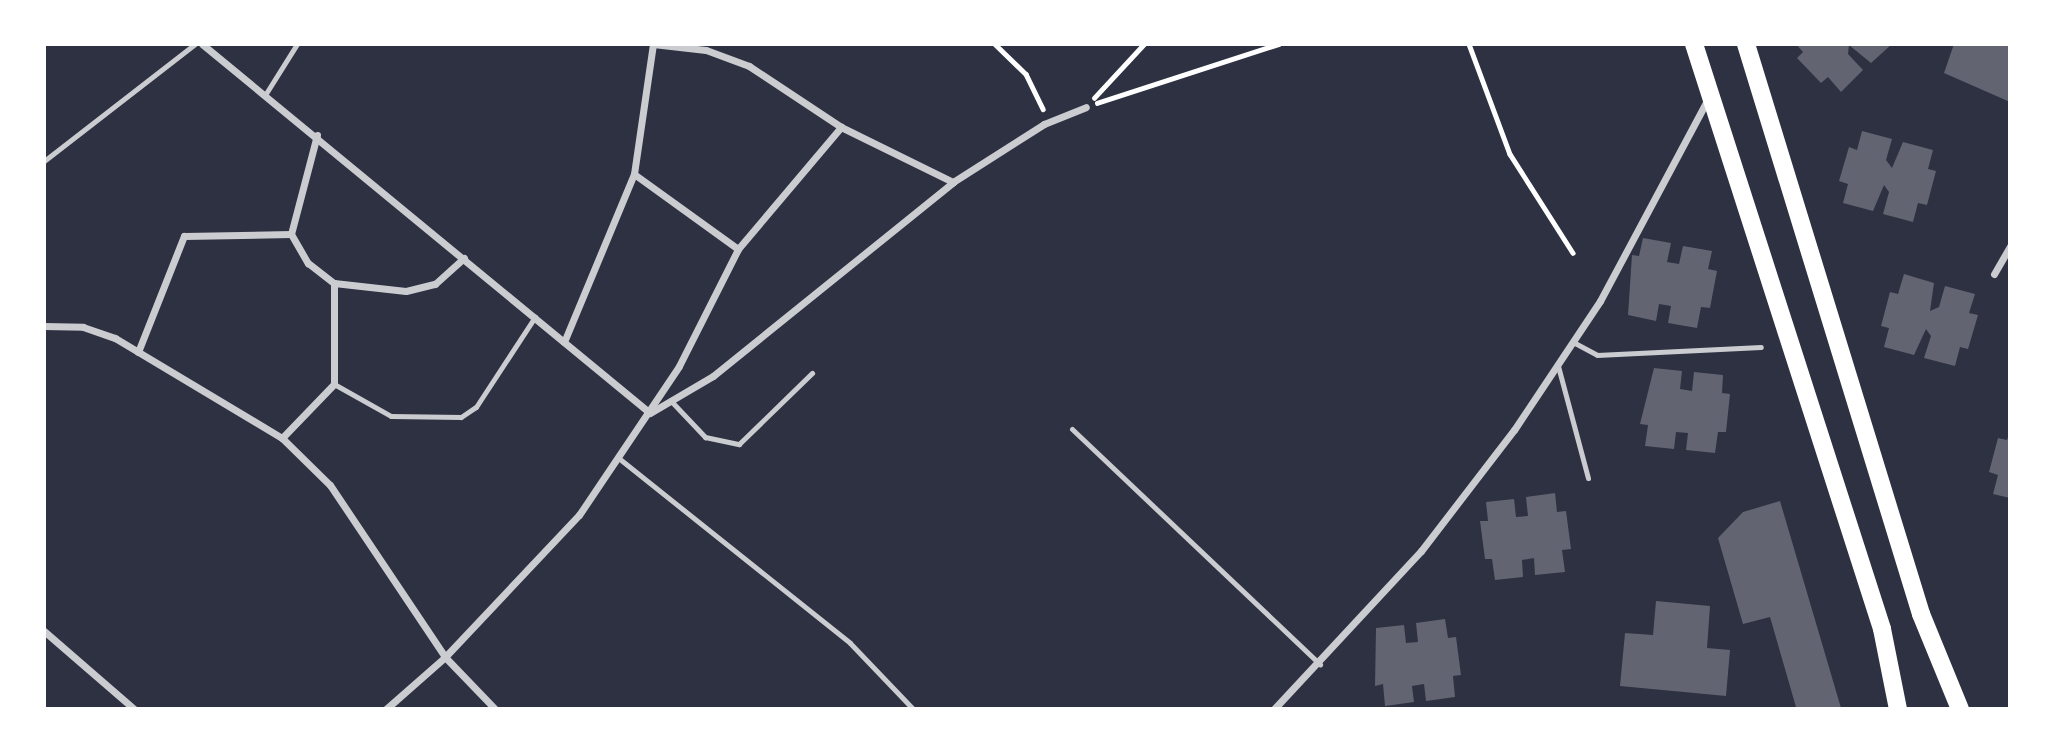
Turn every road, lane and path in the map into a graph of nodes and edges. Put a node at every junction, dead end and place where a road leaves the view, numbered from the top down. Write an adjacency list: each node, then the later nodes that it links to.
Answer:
1 (195, 44): 17 (lane)
2 (202, 44): 11 (street)
3 (297, 44): 11 (lane)
4 (653, 44): 15 (street); 18 (street)
5 (995, 44): 14 (path)
6 (1144, 44): 13 (path)
7 (1279, 44): 13 (path)
8 (1469, 44): 23 (path)
9 (1694, 44): 12 (main road)
10 (1746, 44): 51 (main road)
11 (265, 95): 16 (street)
12 (1710, 96): 30 (street); 50 (main road)
13 (1086, 107): 14 (street)
14 (1044, 124): 19 (street)
15 (841, 127): 19 (street); 22 (street)
16 (317, 135): 20 (street); 24 (street)
17 (44, 161)
18 (634, 174): 22 (street); 29 (street)
19 (953, 182): 36 (street)
20 (291, 234): 26 (street); 32 (street)
21 (2010, 246): 25 (street)
22 (738, 249): 37 (street)
23 (1573, 253)
24 (464, 258): 26 (street); 27 (street)
25 (1994, 274)
26 (334, 283): 35 (street)
27 (535, 317): 29 (street); 35 (lane)
28 (44, 326): 32 (street)
29 (564, 341): 37 (street)
30 (1573, 342): 31 (lane); 33 (street)
31 (1760, 347)
32 (138, 352): 39 (street)
33 (1558, 366): 41 (lane); 44 (street)
34 (812, 373): 36 (lane)
35 (334, 384): 39 (street)
36 (671, 401): 37 (street)
37 (650, 414): 40 (street)
38 (1072, 429): 44 (lane)
39 (282, 438): 43 (street)
40 (621, 460): 43 (street); 48 (lane)
41 (1588, 478)
42 (44, 631): 45 (street)
43 (445, 657): 46 (street); 47 (street)
44 (1320, 664): 49 (street)
45 (134, 709)
46 (386, 709)
47 (495, 709)
48 (913, 709)
49 (1274, 709)
50 (1898, 709)
51 (1960, 709)

